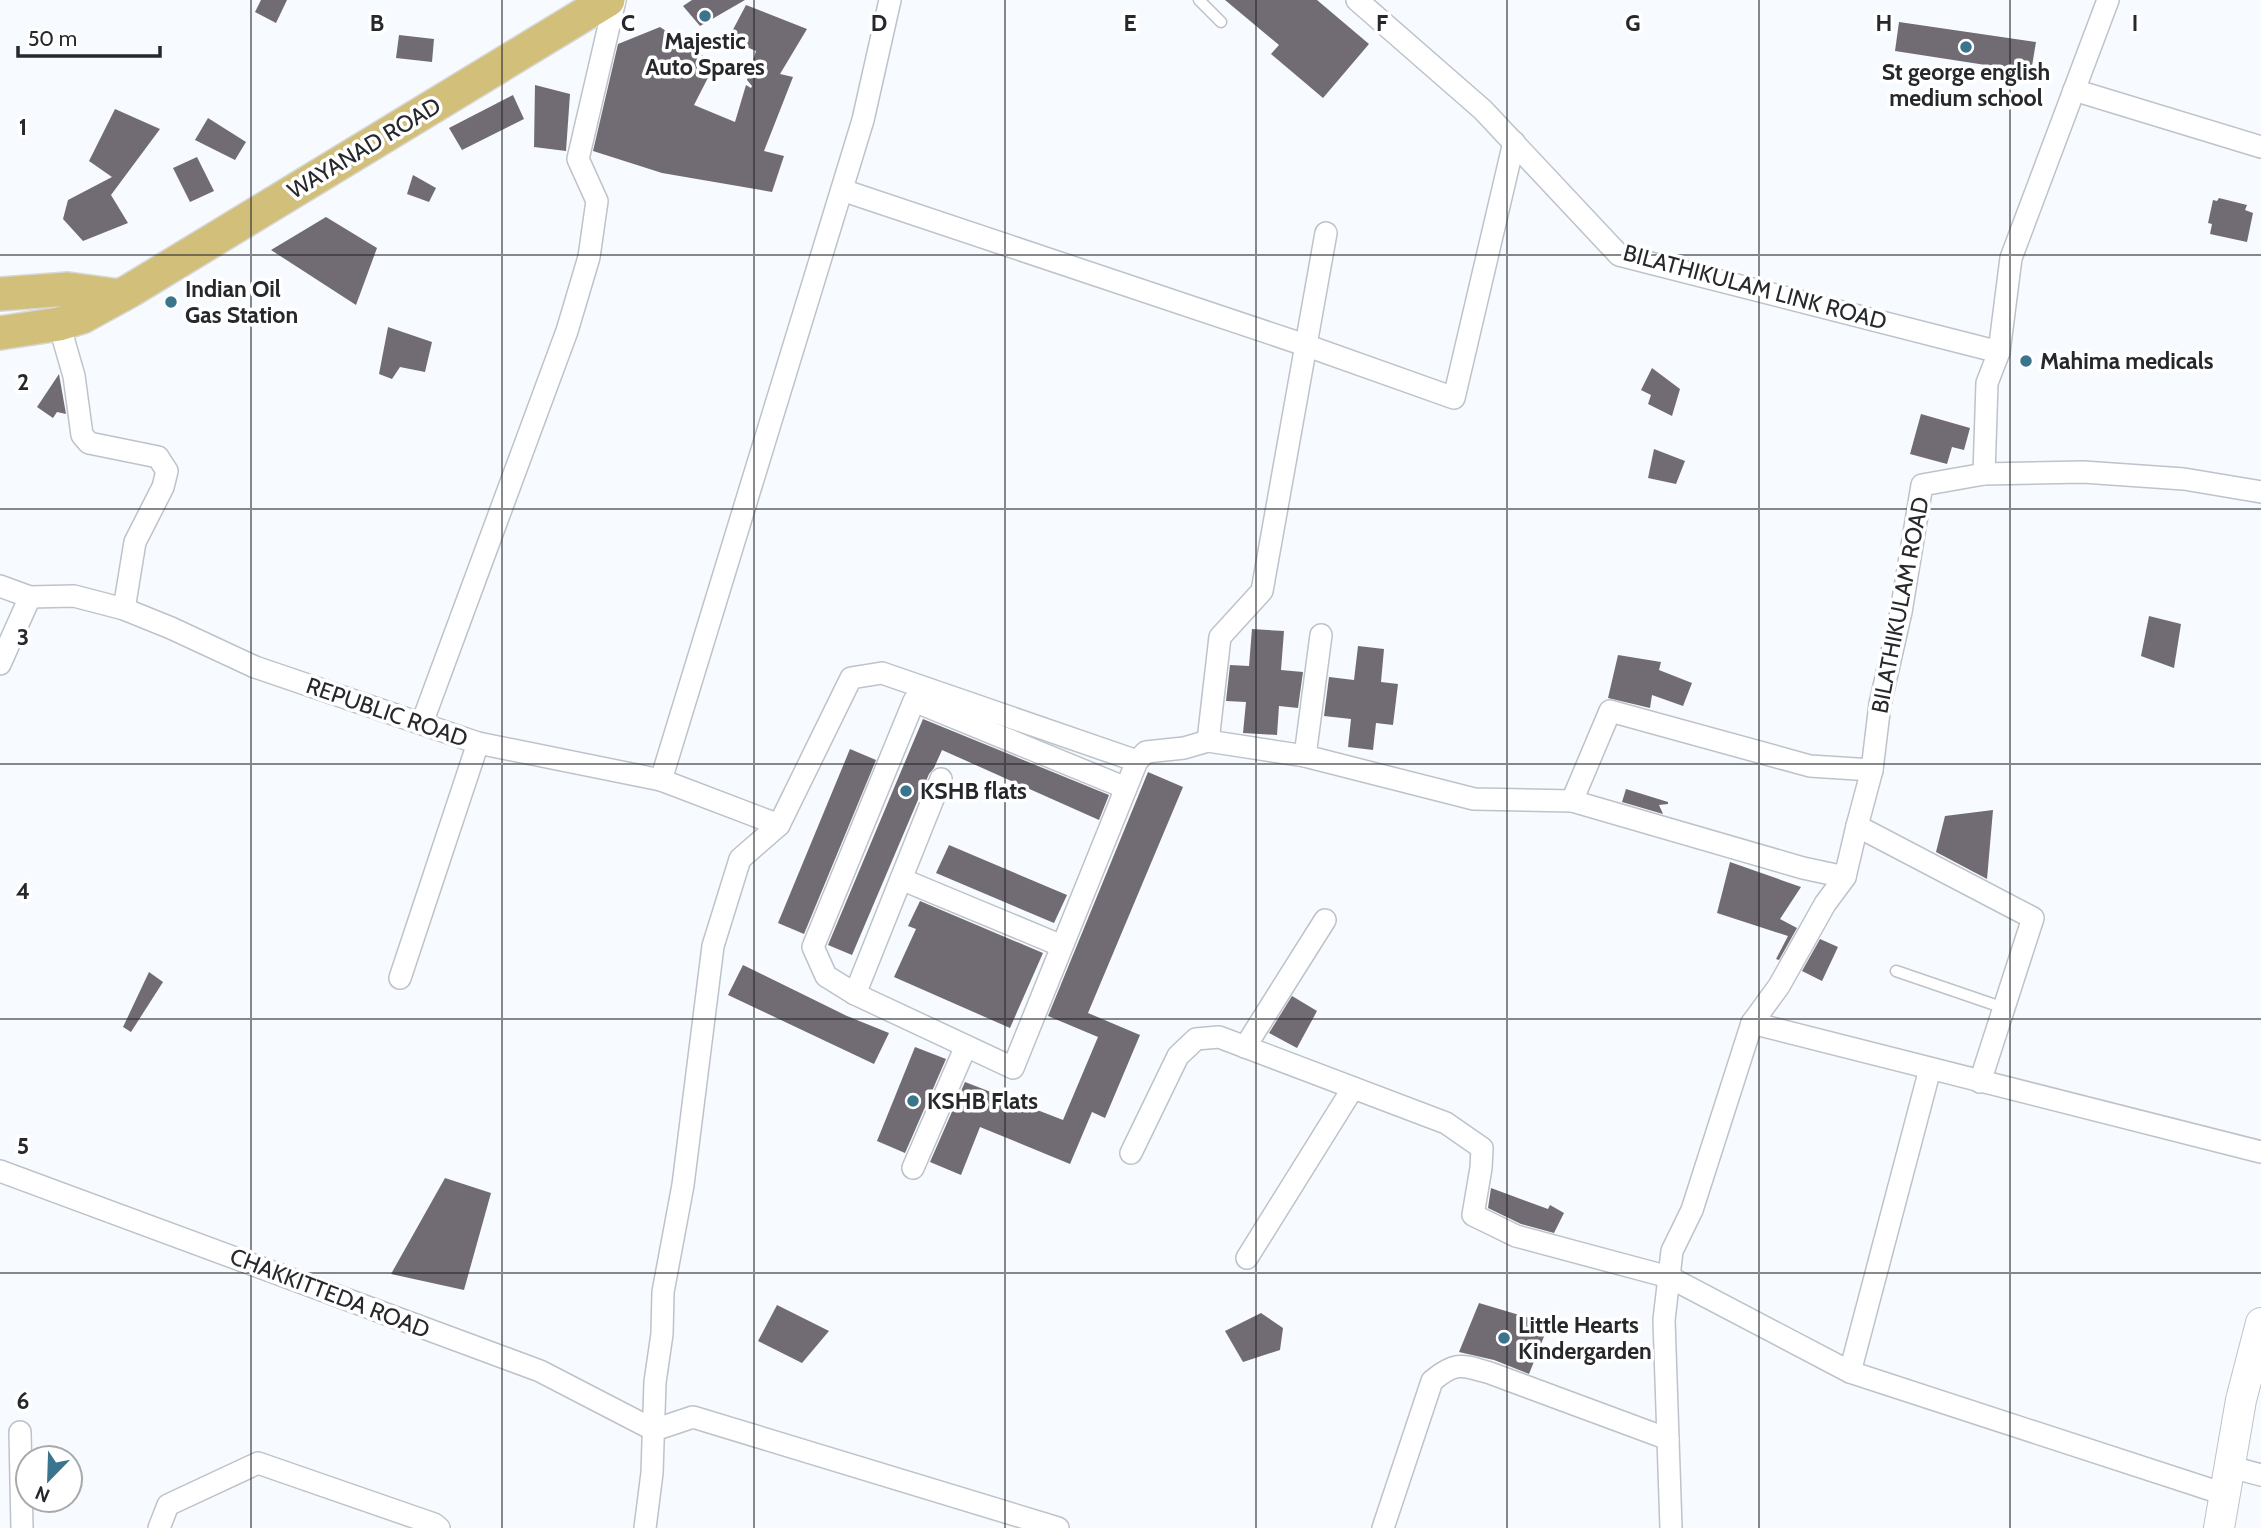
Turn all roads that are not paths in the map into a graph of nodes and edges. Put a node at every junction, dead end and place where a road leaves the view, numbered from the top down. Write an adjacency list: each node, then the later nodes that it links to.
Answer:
1 (608, 0): 14 (main road, WAYANAD ROAD)
2 (615, 0): 26 (street)
3 (890, 0): 11 (street)
4 (1199, 0): 7 (lane)
5 (1357, 0): 9 (street, BILATHIKULAM LINK ROAD)
6 (2108, 0): 8 (street)
7 (1221, 22)
8 (2074, 90): 10 (street); 18 (street)
9 (1514, 142): 17 (street); 18 (street, BILATHIKULAM LINK ROAD)
10 (2261, 147)
11 (842, 190): 17 (street); 33 (street)
12 (1325, 233): 17 (street)
13 (0, 294): 14 (main road)
14 (120, 296): 15 (main road, WAYANAD ROAD)
15 (59, 324): 16 (main road, WAYANAD ROAD); 23 (street)
16 (0, 333)
17 (1305, 345): 27 (street)
18 (1999, 352): 19 (street)
19 (1984, 474): 20 (street); 31 (street, BILATHIKULAM ROAD)
20 (2261, 492)
21 (0, 586): 22 (street)
22 (30, 597): 23 (street, REPUBLIC ROAD); 25 (street)
23 (124, 609): 26 (street, REPUBLIC ROAD)
24 (1321, 635): 29 (street)
25 (0, 664)
26 (422, 723): 28 (street, REPUBLIC ROAD)
27 (1208, 741): 29 (street); 30 (street)
28 (478, 743): 33 (street, REPUBLIC ROAD); 43 (street)
29 (1305, 756): 35 (street)
30 (1137, 761): 34 (street); 36 (street)
31 (1872, 770): 35 (street); 37 (street, BILATHIKULAM ROAD)
32 (941, 779): 39 (street)
33 (661, 780): 36 (street, REPUBLIC ROAD)
34 (1126, 788): 41 (street); 44 (street)
35 (1572, 801): 38 (street)
36 (779, 825): 60 (street)
37 (1857, 827): 38 (street, BILATHIKULAM ROAD); 45 (street)
38 (1845, 877): 46 (street)
39 (901, 879): 41 (street); 44 (street)
40 (1325, 920): 48 (street)
41 (1062, 946): 47 (street)
42 (1896, 971): 45 (lane)
43 (400, 978)
44 (855, 994): 47 (street)
45 (2004, 1008): 50 (street)
46 (1752, 1023): 49 (street); 57 (street)
47 (966, 1046): 54 (street)
48 (1245, 1047): 51 (street); 53 (street)
49 (1930, 1069): 50 (street); 59 (street)
50 (1980, 1082): 52 (street)
51 (1353, 1088): 56 (street); 57 (street)
52 (2261, 1152)
53 (1131, 1153)
54 (913, 1168)
55 (0, 1171): 60 (street, CHAKKITTEDA ROAD)
56 (1247, 1258)
57 (1669, 1277): 59 (street); 62 (street)
58 (2261, 1323): 64 (street)
59 (1850, 1372): 64 (street)
60 (654, 1430): 68 (street); 69 (street)
61 (20, 1432): 65 (street)
62 (1668, 1439): 70 (street); 71 (street)
63 (2261, 1475): 64 (street)
64 (2227, 1481): 72 (street)
65 (22, 1528)
66 (159, 1528): 67 (street)
67 (439, 1528)
68 (645, 1528)
69 (1058, 1528)
70 (1383, 1528)
71 (1671, 1528)
72 (2219, 1528)

